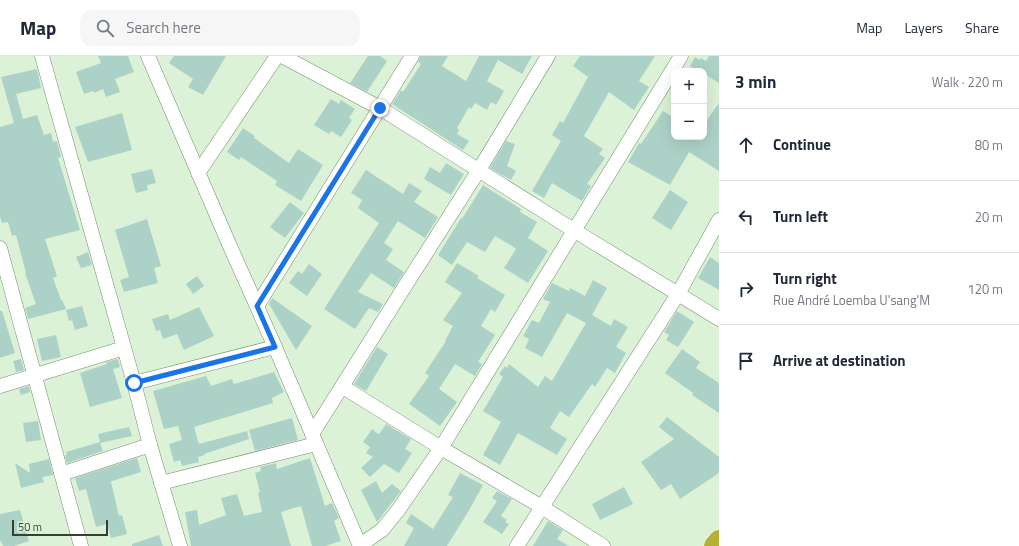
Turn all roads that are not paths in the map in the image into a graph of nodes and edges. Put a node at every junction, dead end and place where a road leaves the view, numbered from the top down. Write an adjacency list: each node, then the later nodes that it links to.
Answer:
1 (42, 56): 18 (street)
2 (148, 56): 10 (street)
3 (277, 56): 10 (street)
4 (282, 56): 8 (street)
5 (412, 56): 8 (street)
6 (548, 56): 9 (street)
7 (681, 56): 12 (street)
8 (380, 108): 9 (street); 15 (street)
9 (479, 170): 12 (street); 22 (street)
10 (198, 173): 15 (street)
11 (719, 220): 14 (street)
12 (575, 231): 14 (street); 25 (street)
13 (0, 248): 19 (street)
14 (678, 294): 16 (street); 28 (street)
15 (257, 306): 17 (street)
16 (719, 319)
17 (275, 347): 20 (street); 23 (street)
18 (124, 348): 19 (street); 20 (street)
19 (36, 376): 21 (street); 26 (street)
20 (134, 383): 24 (street)
21 (0, 386)
22 (343, 387): 23 (street); 25 (street)
23 (314, 439): 27 (street); 32 (street)
24 (150, 445): 26 (street); 27 (street)
25 (440, 448): 28 (street); 32 (street)
26 (61, 474): 30 (street)
27 (161, 483): 31 (street)
28 (542, 507): 33 (street); 34 (street)
29 (719, 540): 35 (highway)
30 (82, 546)
31 (180, 546)
32 (360, 546)
33 (517, 546)
34 (603, 546)
35 (714, 546)

